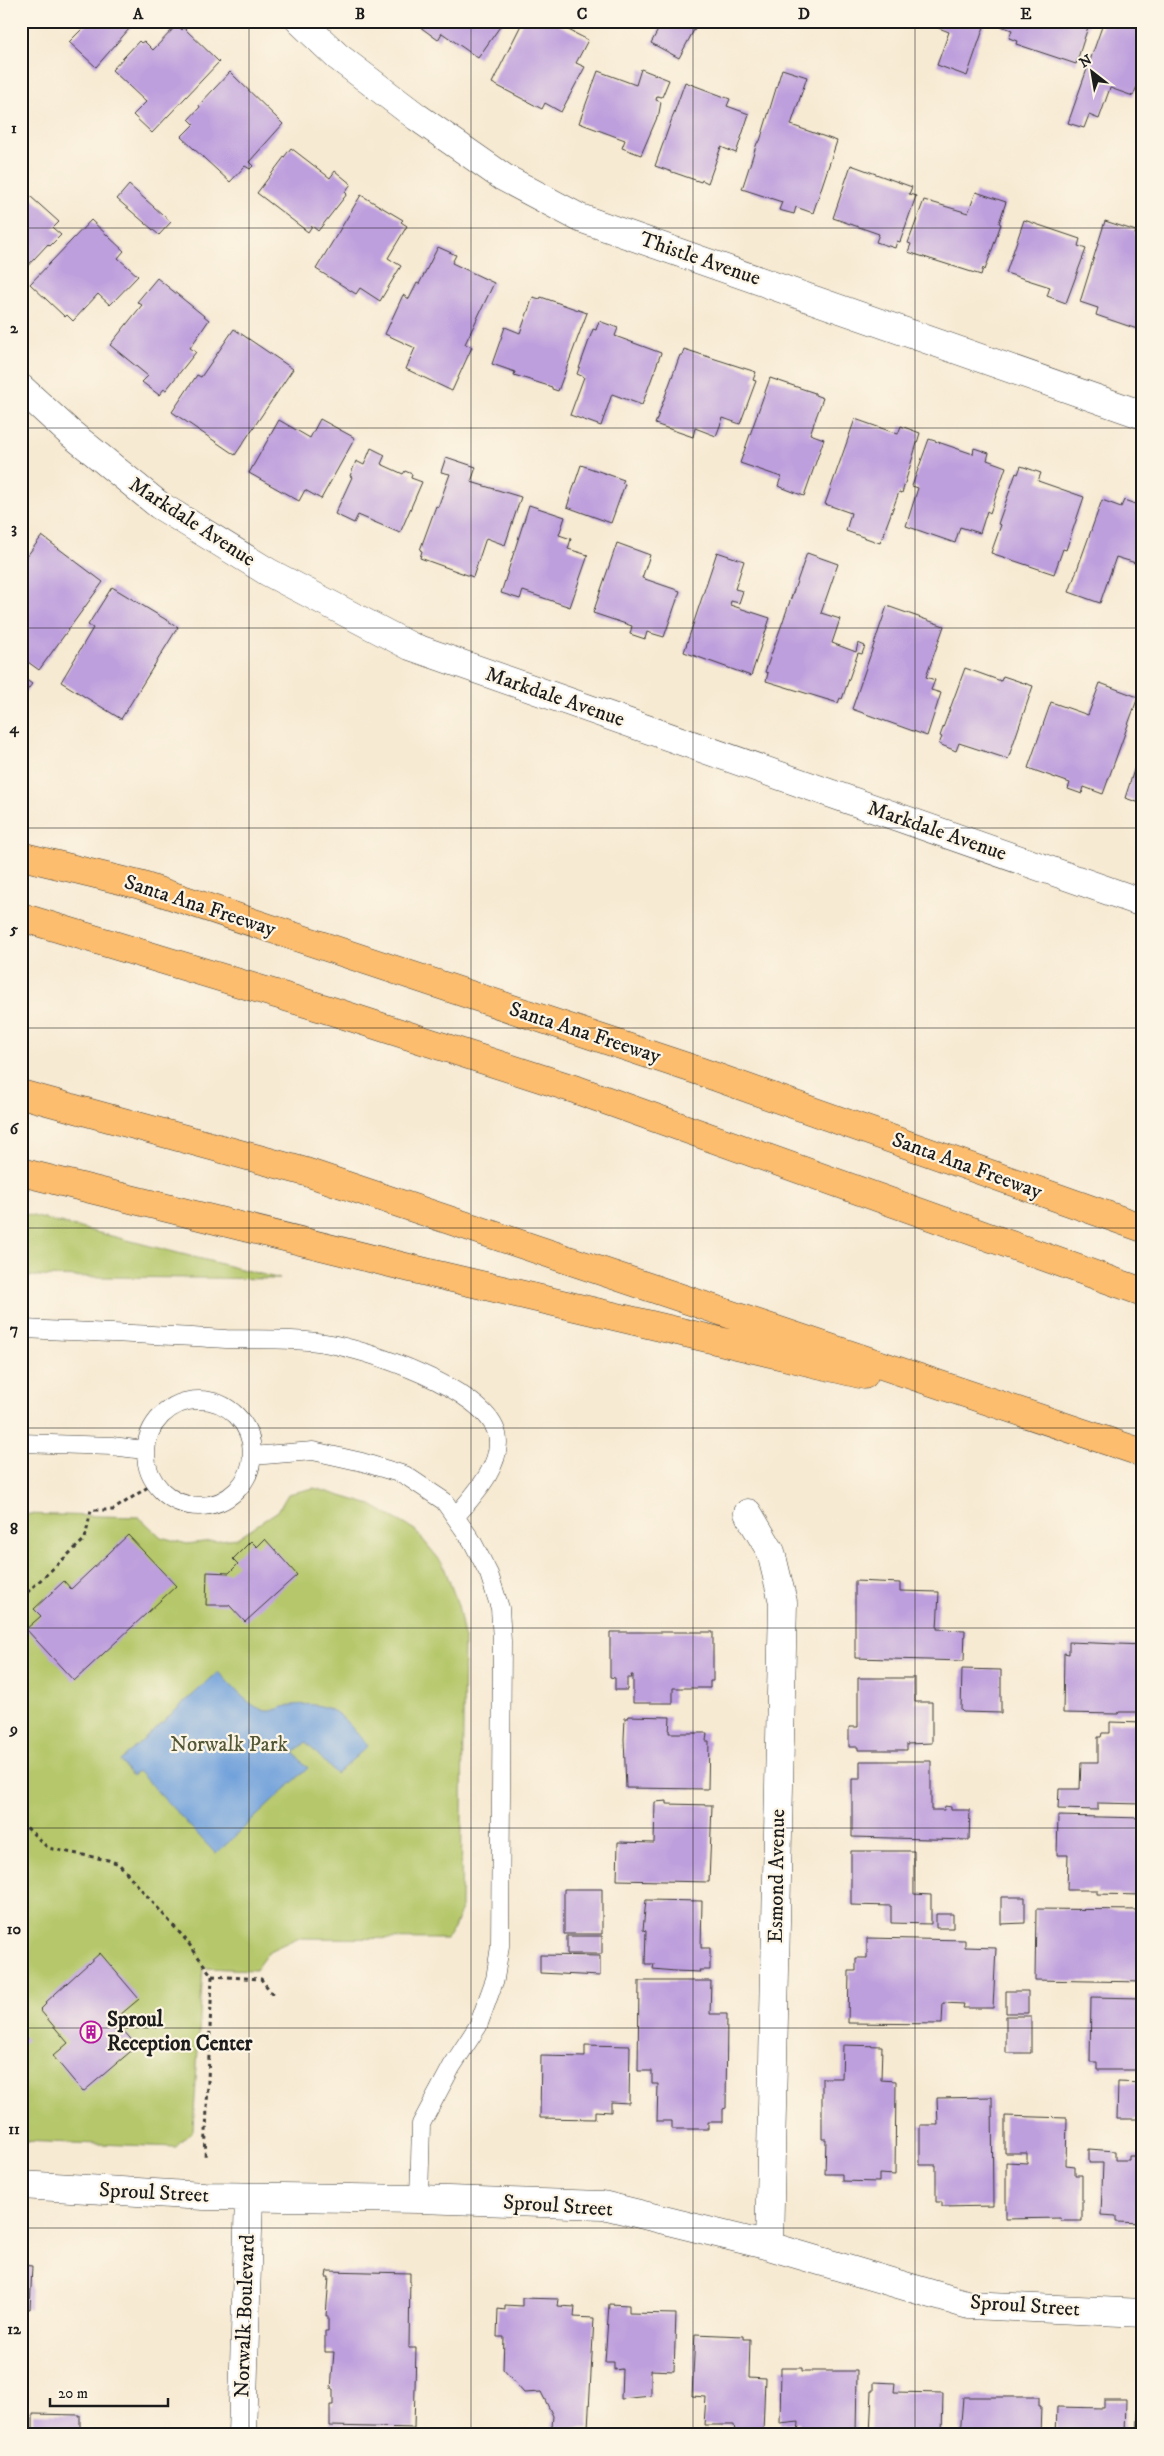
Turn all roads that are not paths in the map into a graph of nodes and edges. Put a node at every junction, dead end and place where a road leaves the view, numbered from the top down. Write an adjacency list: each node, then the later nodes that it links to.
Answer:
1 (300, 21): 3 (street, Thistle Avenue)
2 (21, 388): 5 (street, Markdale Avenue)
3 (1143, 415)
4 (21, 856): 9 (highway, Santa Ana Freeway)
5 (1143, 903)
6 (21, 917): 10 (highway)
7 (21, 1094): 12 (highway)
8 (21, 1172): 12 (highway)
9 (1143, 1228)
10 (1143, 1292)
11 (21, 1329): 18 (lane)
12 (1034, 1415): 15 (highway)
13 (21, 1443): 14 (lane)
14 (144, 1450): 16 (lane); 16 (lane)
15 (1143, 1453)
16 (252, 1456): 18 (lane)
17 (748, 1514): 22 (street, Esmond Avenue)
18 (456, 1516): 21 (lane)
19 (21, 2185): 20 (street, Sproul Street)
20 (249, 2197): 21 (street, Sproul Street); 24 (street, Norwalk Boulevard)
21 (418, 2199): 22 (street, Sproul Street)
22 (769, 2246): 23 (street, Sproul Street)
23 (1143, 2313)
24 (242, 2435)

